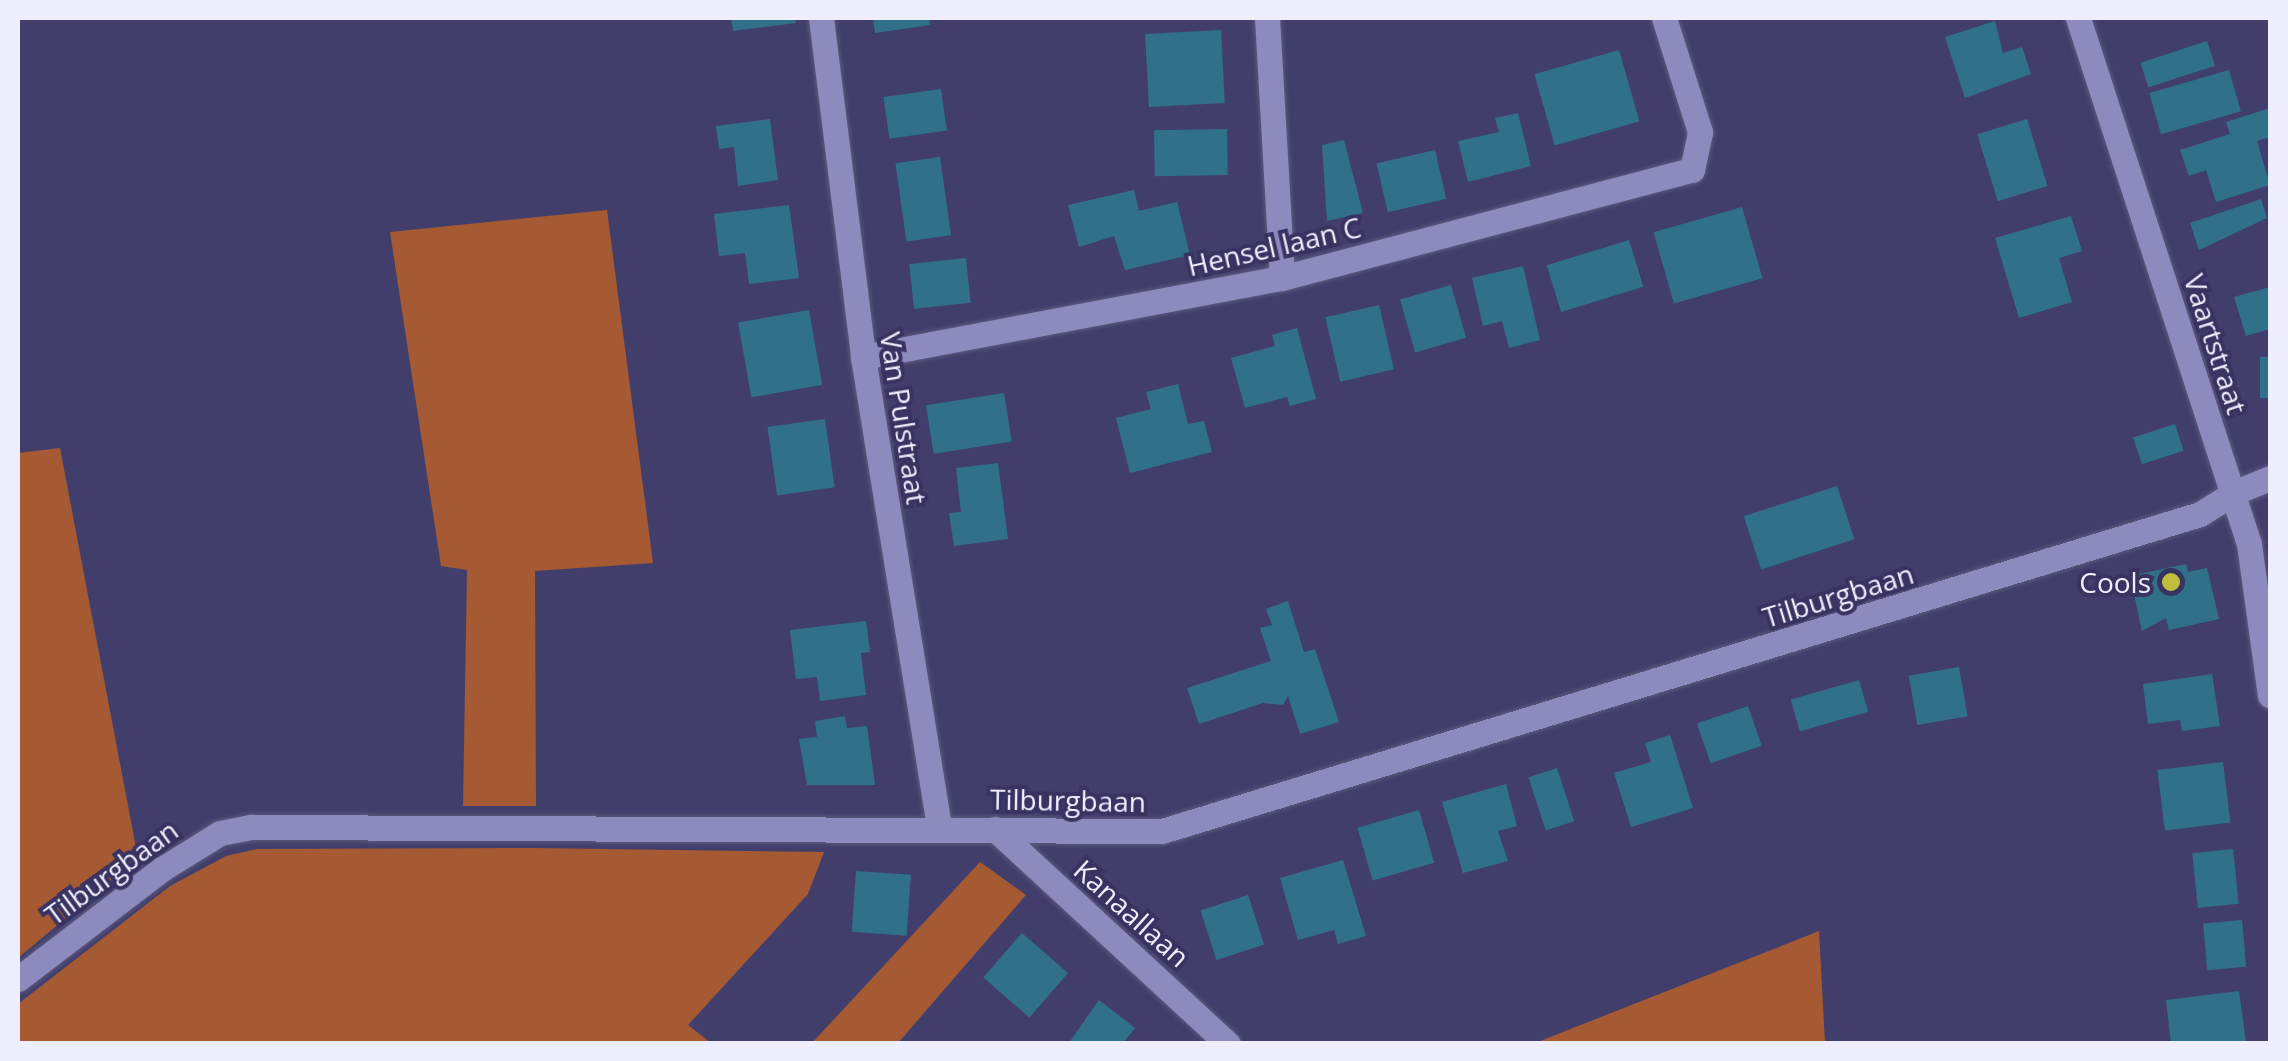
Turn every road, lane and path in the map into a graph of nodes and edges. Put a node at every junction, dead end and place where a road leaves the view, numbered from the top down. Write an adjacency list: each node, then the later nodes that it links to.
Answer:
1 (821, 18): 6 (street, Van Pulstraat)
2 (1267, 18): 5 (street)
3 (1664, 18): 5 (street, Hensel laan C)
4 (2078, 18): 8 (street, Vaartstraat)
5 (1282, 278): 6 (street, Hensel laan C)
6 (863, 357): 10 (street, Van Pulstraat)
7 (2270, 478): 8 (street, Tilburgbaan)
8 (2233, 492): 9 (street, Vaartstraat); 11 (street, Tilburgbaan)
9 (2270, 696)
10 (939, 827): 11 (street, Tilburgbaan); 12 (street, Tilburgbaan)
11 (995, 829): 13 (street, Kanaallaan)
12 (18, 980)
13 (1228, 1044)

